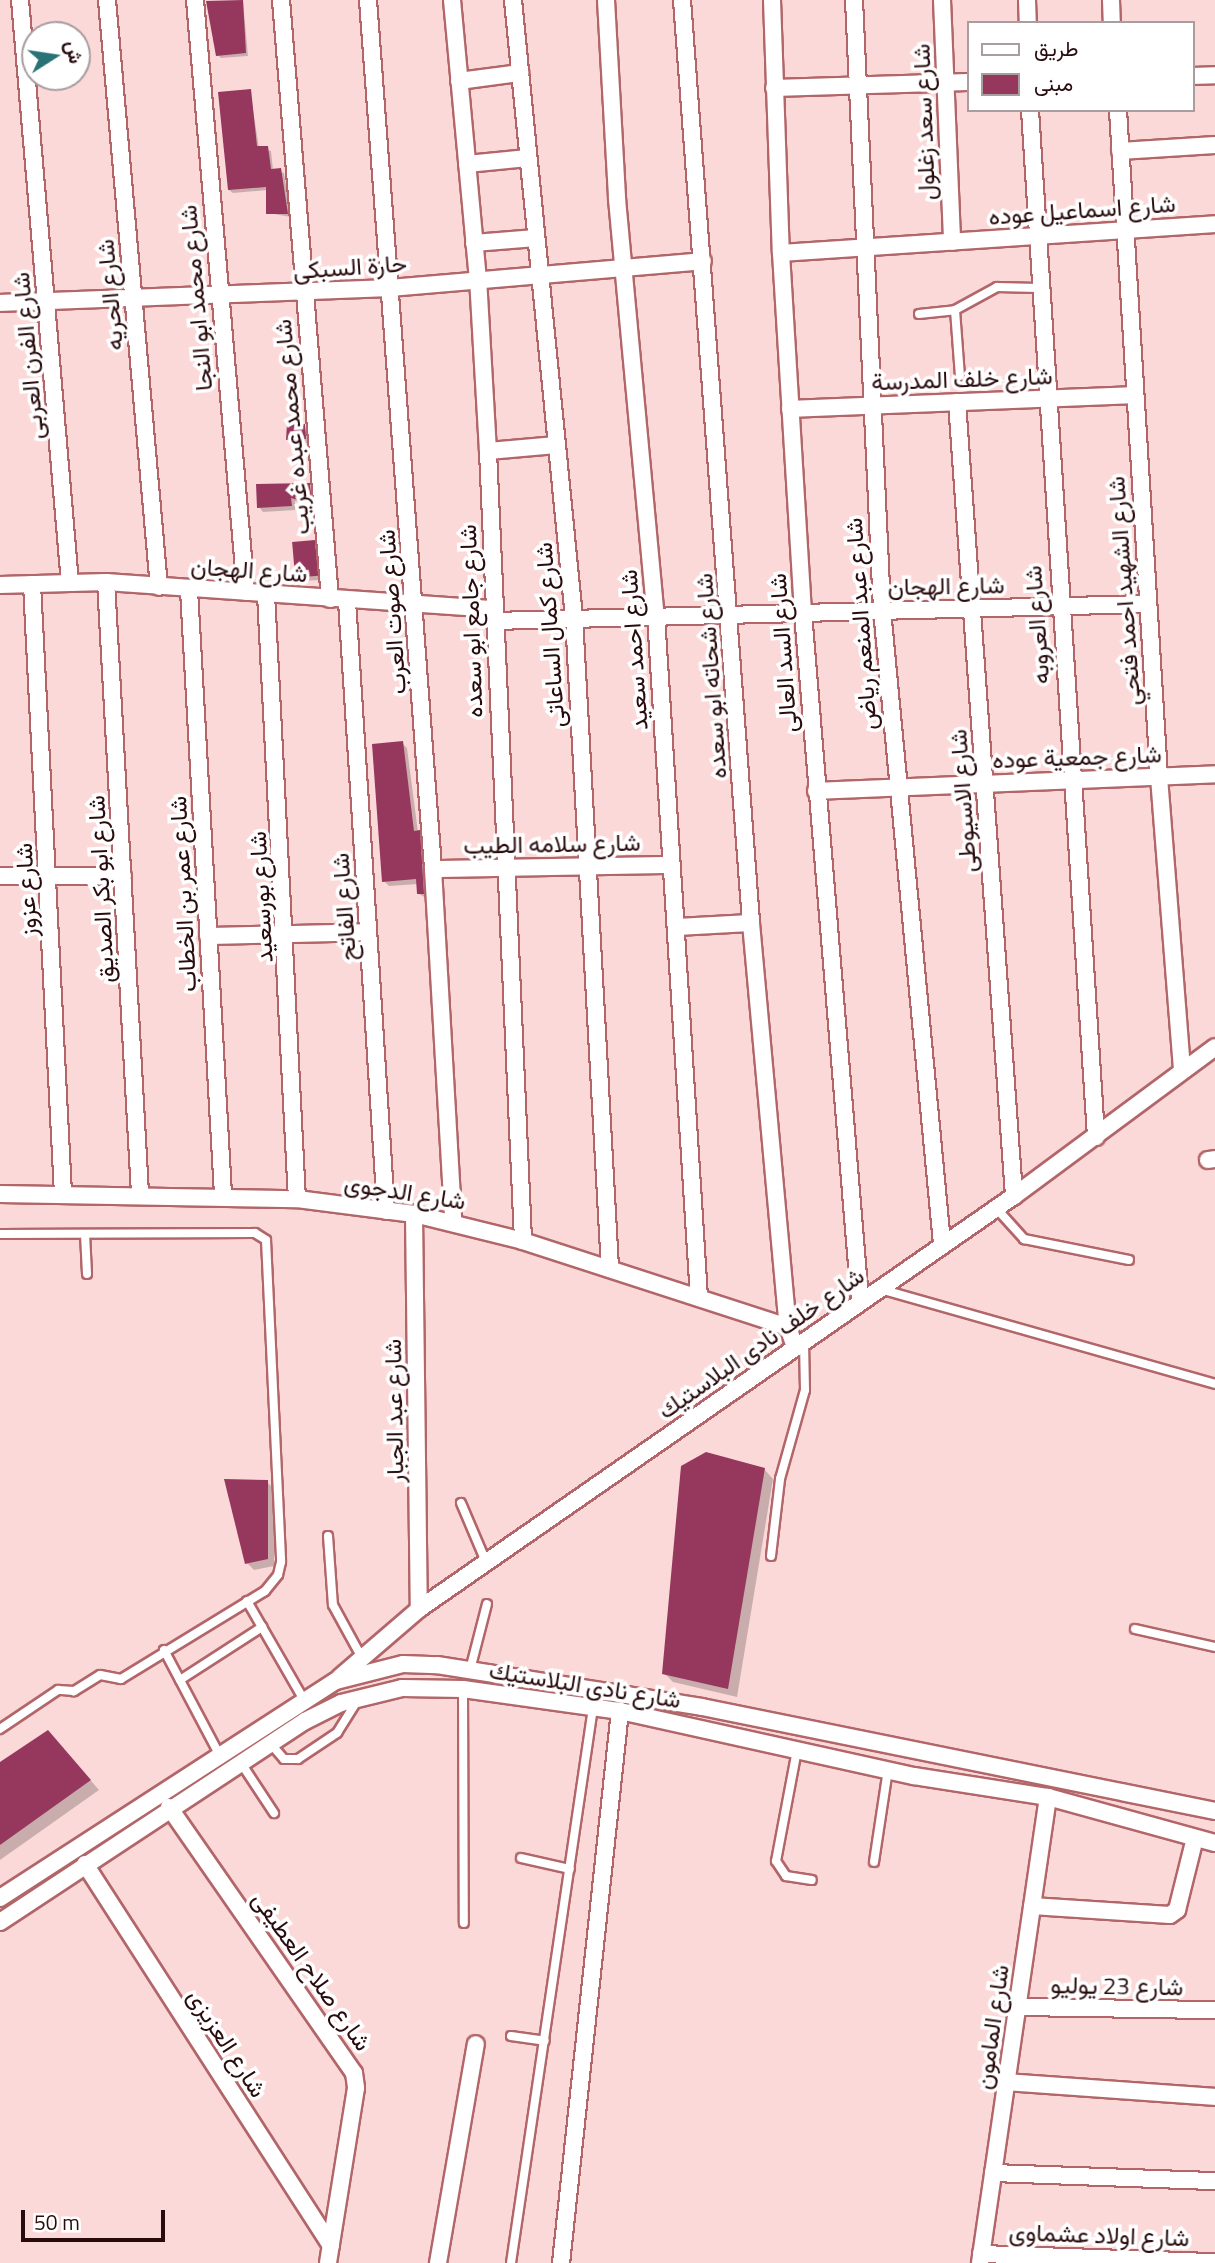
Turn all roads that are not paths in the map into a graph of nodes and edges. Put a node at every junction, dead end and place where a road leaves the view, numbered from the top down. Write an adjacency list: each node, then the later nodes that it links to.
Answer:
1 (20, 0): 48 (street, شارع الفرن العربى)
2 (107, 0): 47 (street, شارع الحريه)
3 (195, 0): 46 (street, شارع محمد ابو النجا)
4 (282, 0): 45 (street, شارع محمد عبده غريب)
5 (368, 0): 43 (street, شارع صوت العرب)
6 (452, 0): 20 (street, شارع جامع ابو سعده)
7 (513, 0): 17 (street, شارع كمال الساعاتى)
8 (606, 0): 40 (street, شارع احمد سعيد)
9 (682, 0): 39 (street, شارع شحاته ابو سعده)
10 (772, 0): 24 (street, شارع السد العالى)
11 (854, 0): 23 (street, شارع عبد المنعم رياض)
12 (942, 0): 22 (street, شارع سعد زغلول)
13 (1027, 0): 15 (street)
14 (1111, 0): 16 (street)
15 (1028, 21)
16 (1112, 21)
17 (520, 73): 20 (street); 29 (street, شارع كمال الساعاتى)
18 (1215, 75): 19 (street)
19 (1194, 76)
20 (459, 81): 30 (street, شارع جامع ابو سعده)
21 (967, 82): 22 (street)
22 (945, 83): 23 (street); 35 (street, شارع سعد زغلول)
23 (857, 85): 24 (street); 37 (street, شارع عبد المنعم رياض)
24 (774, 88): 38 (street, شارع السد العالى)
25 (1030, 112): 33 (street, شارع العروبه)
26 (1118, 112): 28 (street, شارع الشهيد احمد فتحي)
27 (1215, 145): 28 (street)
28 (1120, 151): 32 (street, شارع الشهيد احمد فتحي)
29 (528, 159): 30 (street); 34 (street, شارع كمال الساعاتى)
30 (467, 164): 36 (street, شارع جامع ابو سعده)
31 (1215, 224): 32 (street, شارع اسماعيل عوده)
32 (1125, 231): 33 (street, شارع اسماعيل عوده); 53 (street, شارع الشهيد احمد فتحي)
33 (1035, 236): 35 (street, شارع اسماعيل عوده); 44 (street, شارع العروبه)
34 (536, 238): 36 (street); 41 (street, شارع كمال الساعاتى)
35 (952, 242): 37 (street, شارع اسماعيل عوده)
36 (474, 243): 42 (street, شارع جامع ابو سعده)
37 (863, 248): 38 (street, شارع اسماعيل عوده); 56 (street, شارع عبد المنعم رياض)
38 (780, 253): 57 (street, شارع السد العالى)
39 (703, 261): 40 (street, حارة السبكى); 76 (street, شارع شحاته ابو سعده)
40 (624, 269): 41 (street, حارة السبكى); 78 (street, شارع احمد سعيد)
41 (539, 275): 42 (street, حارة السبكى); 58 (street, شارع كمال الساعاتى)
42 (478, 278): 43 (street, حارة السبكى); 59 (street, شارع جامع ابو سعده)
43 (389, 288): 45 (street, حارة السبكى); 71 (street, شارع صوت العرب)
44 (1038, 288): 50 (lane); 54 (street, شارع العروبه)
45 (302, 293): 46 (street, حارة السبكى); 68 (street, شارع محمد عبده غريب)
46 (217, 296): 47 (street, حارة السبكى); 66 (street, شارع محمد ابو النجا)
47 (133, 301): 48 (street, حارة السبكى); 64 (street, شارع الحريه)
48 (47, 302): 49 (street, حارة السبكى); 61 (street, شارع الفرن العربى)
49 (0, 303)
50 (955, 310): 51 (lane); 52 (lane)
51 (919, 314)
52 (960, 376)
53 (1135, 395): 54 (street, شارع خلف المدرسة); 70 (street, شارع الشهيد احمد فتحي)
54 (1045, 399): 55 (street, شارع خلف المدرسة); 72 (street, شارع العروبه)
55 (957, 402): 56 (street, شارع خلف المدرسة); 73 (street, شارع الاسيوطى)
56 (871, 406): 57 (street, شارع خلف المدرسة); 74 (street, شارع عبد المنعم رياض)
57 (790, 409): 75 (street, شارع السد العالى)
58 (557, 445): 59 (street); 79 (street, شارع كمال الساعاتى)
59 (488, 451): 77 (street, شارع جامع ابو سعده)
60 (106, 582): 61 (street, شارع الهجان); 64 (street, شارع الهجان); 92 (street, شارع ابو بكر الصديق)
61 (70, 583): 62 (street, شارع الهجان)
62 (32, 584): 63 (street, شارع الهجان); 91 (street, شارع عزوز)
63 (0, 585)
64 (159, 587): 65 (street, شارع الهجان)
65 (189, 590): 66 (street, شارع الهجان); 97 (street, شارع عمر بن الخطاب)
66 (246, 592): 67 (street, شارع الهجان)
67 (266, 594): 68 (street, شارع الهجان); 96 (street, شارع بورسعيد)
68 (330, 598): 69 (street, شارع الهجان)
69 (347, 601): 71 (street, شارع الهجان); 95 (street, شارع الفاتح)
70 (1148, 604): 72 (street, شارع الهجان); 81 (street, شارع الشهيد احمد فتحي)
71 (415, 606): 77 (street, شارع الهجان); 89 (street, شارع صوت العرب)
72 (1059, 606): 73 (street, شارع الهجان); 82 (street, شارع العروبه)
73 (972, 608): 74 (street, شارع الهجان); 83 (street, شارع الاسيوطى)
74 (882, 611): 75 (street, شارع الهجان); 84 (street, شارع عبد المنعم رياض)
75 (803, 613): 76 (street, شارع الهجان); 85 (street, شارع السد العالى)
76 (729, 614): 78 (street, شارع الهجان); 93 (street, شارع شحاته ابو سعده)
77 (494, 615): 79 (street, شارع الهجان); 88 (street, شارع جامع ابو سعده)
78 (656, 616): 79 (street, شارع الهجان); 86 (street, شارع احمد سعيد)
79 (574, 618): 87 (street, شارع كمال الساعاتى)
80 (1215, 774): 81 (street, شارع جمعية عوده)
81 (1159, 777): 82 (street, شارع جمعية عوده); 99 (street, شارع الشهيد احمد فتحي)
82 (1070, 780): 83 (street, شارع جمعية عوده); 100 (street, شارع العروبه)
83 (985, 784): 84 (street, شارع جمعية عوده); 105 (street, شارع الاسيوطى)
84 (896, 788): 85 (street, شارع جمعية عوده); 114 (street, شارع عبد المنعم رياض)
85 (816, 791): 120 (street, شارع السد العالى)
86 (671, 865): 87 (street, شارع سلامه الطيب); 94 (street, شارع احمد سعيد)
87 (589, 866): 88 (street, شارع سلامه الطيب); 116 (street, شارع كمال الساعاتى)
88 (503, 868): 89 (street, شارع سلامه الطيب); 113 (street, شارع جامع ابو سعده)
89 (433, 869): 110 (street, شارع صوت العرب)
90 (0, 876): 91 (street)
91 (49, 876): 92 (street); 102 (street, شارع عزوز)
92 (123, 876): 103 (street, شارع ابو بكر الصديق)
93 (751, 923): 94 (street); 121 (street, شارع شحاته ابو سعده)
94 (676, 927): 119 (street, شارع احمد سعيد)
95 (368, 932): 96 (street); 108 (street, شارع الفاتح)
96 (286, 934): 97 (street); 106 (street, شارع بورسعيد)
97 (208, 936): 104 (street, شارع عمر بن الخطاب)
98 (1215, 1047): 99 (street, شارع خلف نادى البلاستيك)
99 (1182, 1069): 100 (street, شارع خلف نادى البلاستيك)
100 (1096, 1137): 105 (street, شارع خلف نادى البلاستيك)
101 (0, 1194): 102 (street, شارع الدجوى)
102 (63, 1194): 103 (street, شارع الدجوى)
103 (140, 1194): 104 (street, شارع الدجوى)
104 (223, 1195): 106 (street, شارع الدجوى)
105 (1014, 1196): 107 (street, شارع خلف نادى البلاستيك)
106 (297, 1199): 108 (street, شارع الدجوى)
107 (996, 1208): 114 (street, شارع خلف نادى البلاستيك); 115 (lane)
108 (386, 1211): 109 (street, شارع الدجوى)
109 (414, 1214): 110 (street, شارع الدجوى); 130 (street, شارع عبد الجبار)
110 (453, 1221): 113 (street, شارع الدجوى)
111 (0, 1234): 112 (lane)
112 (85, 1234): 117 (lane); 128 (lane)
113 (523, 1241): 116 (street, شارع الدجوى)
114 (942, 1243): 118 (street, شارع خلف نادى البلاستيك)
115 (1129, 1260)
116 (610, 1269): 119 (street, شارع الدجوى)
117 (87, 1274)
118 (880, 1289): 120 (street, شارع خلف نادى البلاستيك); 123 (lane)
119 (699, 1298): 121 (street, شارع الدجوى)
120 (860, 1301): 122 (street, شارع خلف نادى البلاستيك)
121 (788, 1327): 122 (street, شارع شحاته ابو سعده)
122 (800, 1344): 126 (lane); 127 (street, شارع خلف نادى البلاستيك)
123 (1215, 1384)
124 (461, 1503): 127 (lane)
125 (328, 1536): 135 (lane)
126 (771, 1556)
127 (486, 1562): 130 (street, شارع خلف نادى البلاستيك)
128 (247, 1601): 131 (lane); 134 (lane)
129 (487, 1604): 136 (lane)
130 (419, 1609): 135 (street, شارع خلف نادى البلاستيك)
131 (262, 1627): 137 (lane); 141 (lane)
132 (1135, 1629): 133 (lane)
133 (1215, 1647)
134 (164, 1650): 137 (lane); 144 (lane)
135 (362, 1658): 138 (street, شارع خلف نادى البلاستيك)
136 (470, 1670): 138 (street, شارع نادى البلاستيك); 152 (street, شارع نادى البلاستيك)
137 (180, 1680): 147 (lane)
138 (336, 1681): 141 (street, شارع نادى البلاستيك)
139 (463, 1689): 140 (street, شارع نادى البلاستيك); 142 (street, شارع نادى البلاستيك); 164 (lane)
140 (358, 1697): 145 (street, شارع نادى البلاستيك); 145 (lane)
141 (304, 1700): 147 (street, شارع نادى البلاستيك)
142 (593, 1708): 143 (street, شارع نادى البلاستيك); 159 (lane)
143 (620, 1712): 146 (street, شارع نادى البلاستيك); 180 (street)
144 (0, 1729)
145 (270, 1742): 148 (street, شارع نادى البلاستيك)
146 (797, 1747): 149 (street, شارع نادى البلاستيك); 160 (lane)
147 (219, 1754): 161 (street, شارع نادى البلاستيك)
148 (240, 1761): 151 (street, شارع نادى البلاستيك); 153 (lane)
149 (888, 1769): 150 (street, شارع نادى البلاستيك); 157 (lane)
150 (1048, 1797): 154 (street, شارع نادى البلاستيك); 162 (street, شارع المامون)
151 (169, 1807): 158 (street, شارع نادى البلاستيك); 174 (street, شارع صلاح العطيفى)
152 (1215, 1811)
153 (274, 1813)
154 (1195, 1838): 155 (street, شارع نادى البلاستيك); 162 (street)
155 (1215, 1843)
156 (521, 1858): 159 (lane)
157 (874, 1862)
158 (85, 1864): 163 (street, شارع نادى البلاستيك); 174 (street, شارع العزيزى)
159 (570, 1869): 168 (lane)
160 (811, 1880)
161 (0, 1898)
162 (1032, 1906): 165 (street, شارع المامون)
163 (0, 1922)
164 (464, 1923)
165 (1018, 2007): 166 (street, شارع 23 يوليو); 170 (street, شارع المامون)
166 (1215, 2010)
167 (511, 2036): 168 (lane)
168 (545, 2041): 179 (lane)
169 (476, 2044): 178 (street)
170 (1006, 2082): 171 (street); 172 (street, شارع المامون)
171 (1215, 2097)
172 (993, 2174): 173 (street); 175 (street, شارع المامون)
173 (1215, 2181)
174 (331, 2246): 177 (street, شارع صلاح العطيفى)
175 (981, 2258): 176 (street, شارع اولاد عشماوى)
176 (1215, 2262)
177 (328, 2263)
178 (438, 2263)
179 (511, 2263)
180 (561, 2263)

